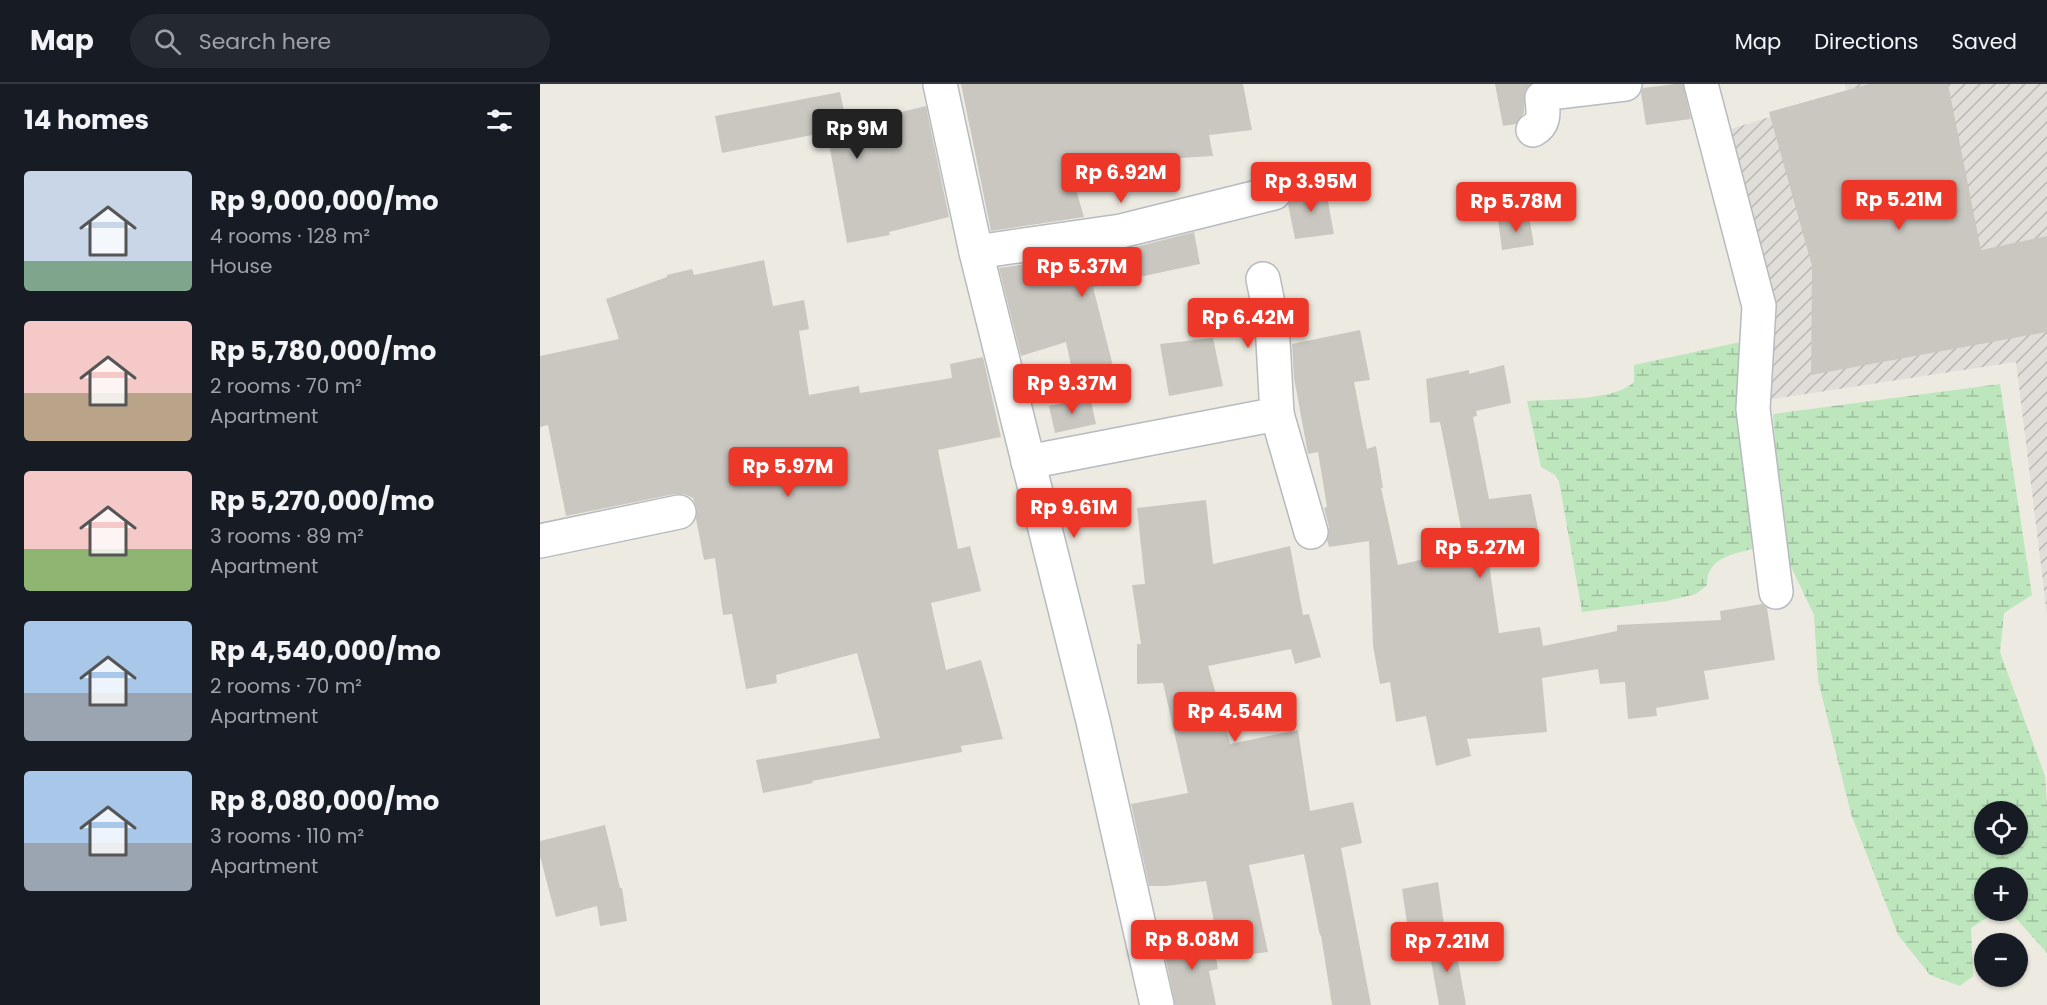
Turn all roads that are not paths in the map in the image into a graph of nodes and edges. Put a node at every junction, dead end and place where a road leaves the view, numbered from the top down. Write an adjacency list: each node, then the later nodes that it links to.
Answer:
1 (940, 84): 6 (street)
2 (1625, 84): 4 (street)
3 (1701, 84): 13 (street)
4 (1533, 130)
5 (1274, 193): 6 (street)
6 (976, 252): 9 (street)
7 (1263, 279): 8 (street)
8 (1277, 414): 9 (street); 11 (street)
9 (1028, 462): 14 (street)
10 (679, 512): 12 (street)
11 (1311, 532)
12 (540, 541)
13 (1776, 592)
14 (1157, 1005)

